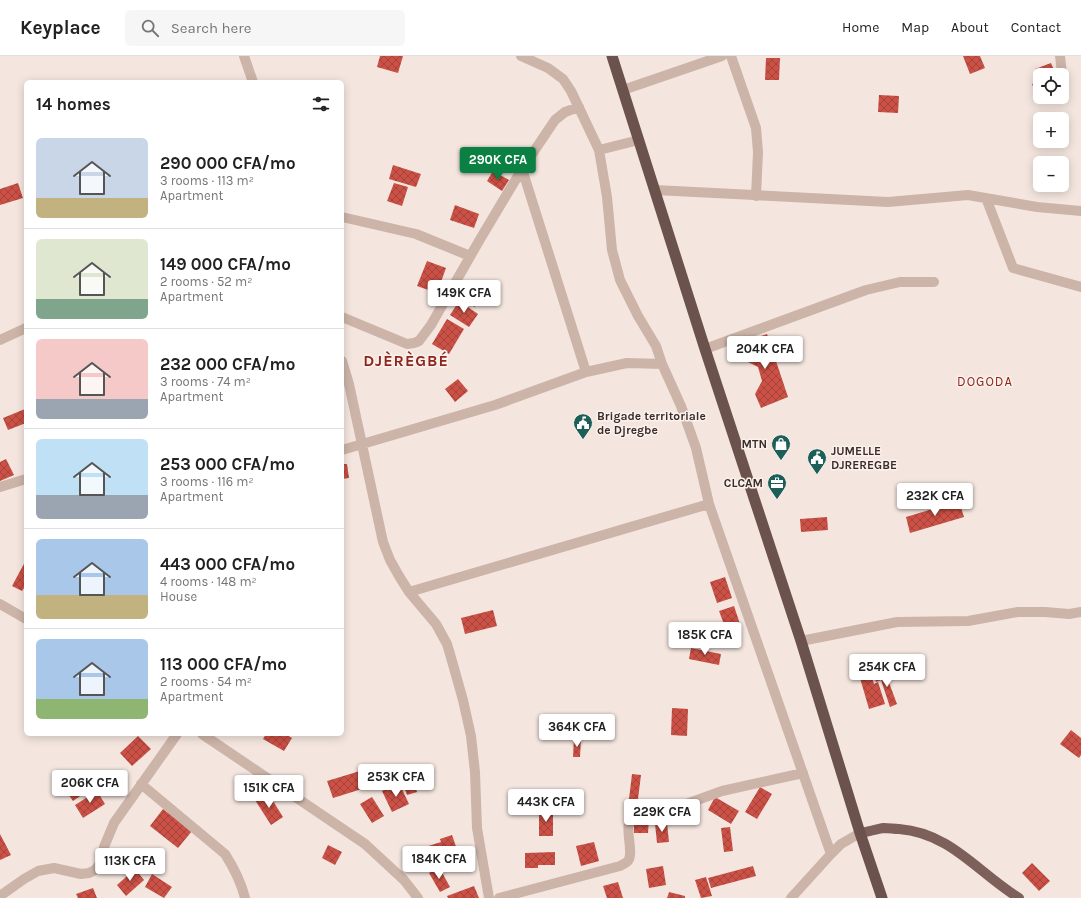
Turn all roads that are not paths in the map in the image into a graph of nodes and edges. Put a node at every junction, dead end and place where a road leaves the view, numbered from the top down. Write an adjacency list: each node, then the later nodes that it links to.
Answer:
1 (244, 56): 8 (street)
2 (521, 56): 10 (street)
3 (612, 56): 9 (highway)
4 (722, 56): 9 (street)
5 (731, 56): 15 (street)
6 (1060, 56): 7 (street)
7 (1061, 68)
8 (252, 80)
9 (623, 90): 11 (highway)
10 (579, 107): 12 (street); 13 (street)
11 (639, 140): 12 (street); 14 (highway)
12 (599, 150): 26 (street)
13 (522, 169): 19 (street); 28 (street)
14 (655, 190): 15 (street); 25 (highway)
15 (756, 196): 16 (street)
16 (986, 198): 17 (street); 21 (street)
17 (1081, 211)
18 (344, 217): 19 (street)
19 (470, 256): 22 (street)
20 (934, 282): 25 (street)
21 (1081, 287)
22 (344, 318)
23 (24, 329): 24 (street)
24 (0, 340)
25 (705, 349): 38 (highway)
26 (662, 364): 28 (street); 33 (street)
27 (344, 368): 29 (street)
28 (586, 372): 29 (street)
29 (361, 445): 30 (street); 34 (street)
30 (344, 449)
31 (24, 480): 32 (street)
32 (0, 487)
33 (709, 504): 34 (street); 41 (street)
34 (409, 592): 48 (street)
35 (0, 604): 37 (street)
36 (1081, 612): 38 (street)
37 (24, 618)
38 (801, 641): 43 (highway)
39 (176, 736): 42 (street)
40 (205, 736): 47 (street)
41 (802, 773): 44 (street); 49 (street)
42 (141, 784): 45 (street); 46 (street)
43 (860, 834): 44 (street); 51 (highway); 52 (main road)
44 (831, 854): 50 (street)
45 (0, 896)
46 (245, 898)
47 (418, 898)
48 (489, 898)
49 (499, 898)
50 (791, 898)
51 (882, 898)
52 (1019, 898)

